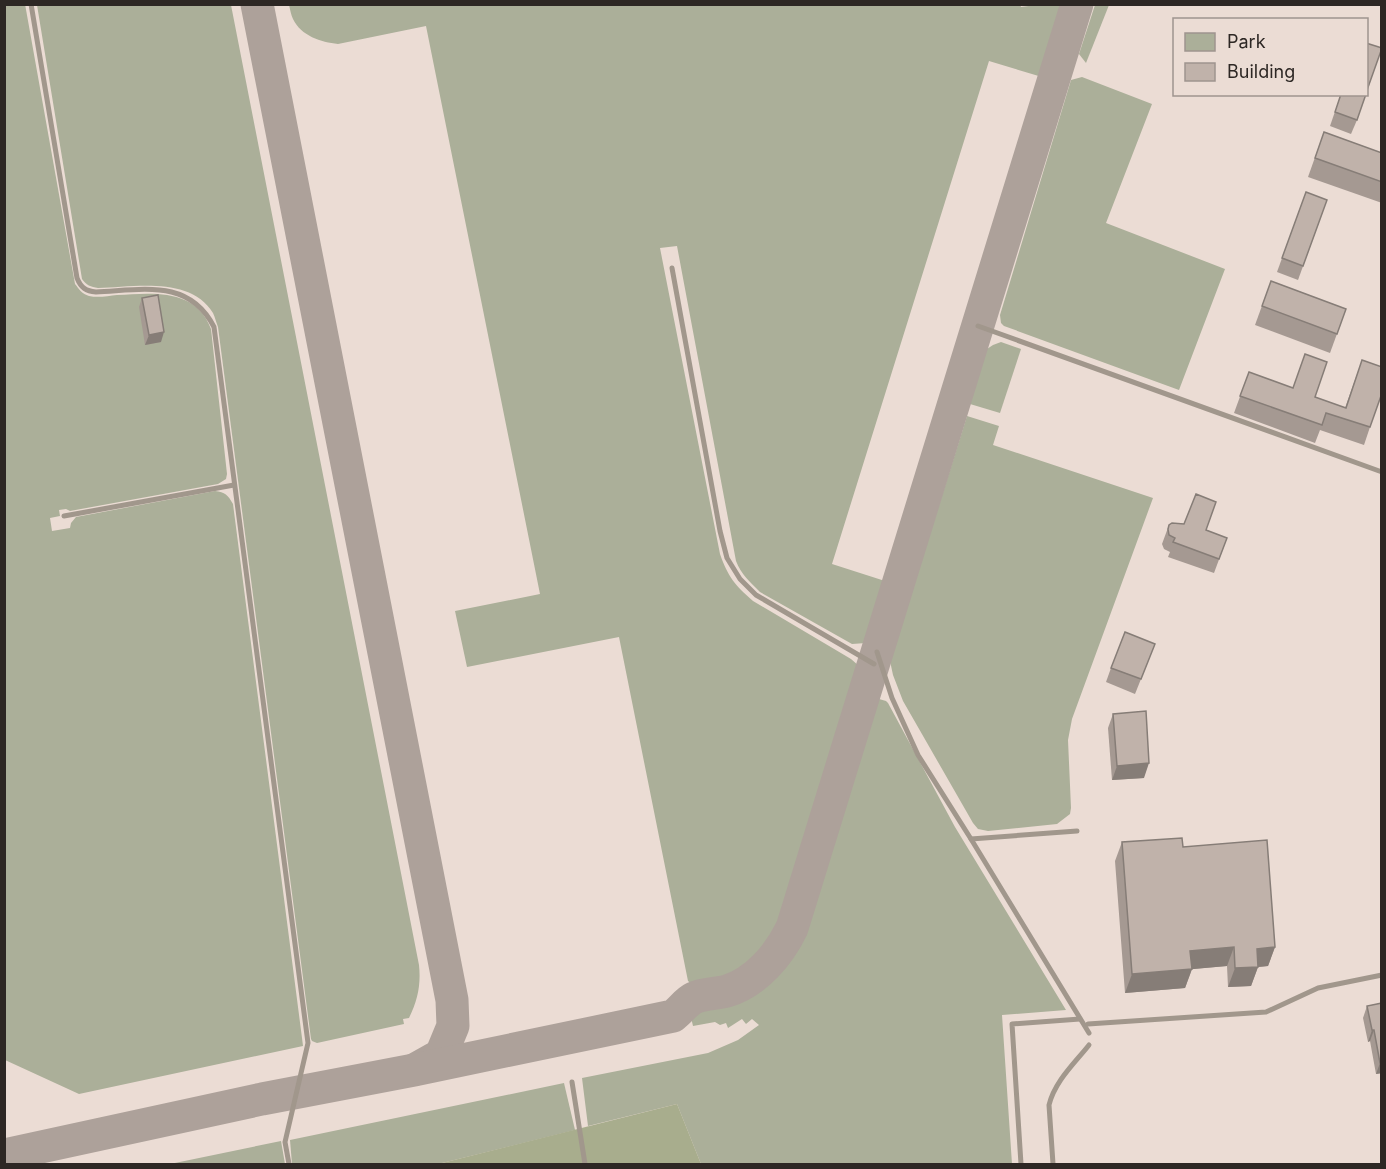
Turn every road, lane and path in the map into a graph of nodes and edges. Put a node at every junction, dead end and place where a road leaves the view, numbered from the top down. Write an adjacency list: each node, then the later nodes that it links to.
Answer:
1 (31, 4): 5 (lane)
2 (672, 268): 8 (lane)
3 (978, 326): 4 (lane)
4 (1382, 472)
5 (234, 485): 6 (lane); 17 (lane)
6 (64, 516)
7 (877, 652): 10 (lane)
8 (874, 664)
9 (1077, 831): 10 (lane)
10 (971, 839): 12 (lane)
11 (1382, 975): 13 (lane)
12 (1080, 1019): 14 (lane); 19 (lane)
13 (1088, 1024)
14 (1089, 1034)
15 (1089, 1045): 20 (lane)
16 (572, 1082): 18 (lane)
17 (289, 1164)
18 (585, 1164)
19 (1021, 1164)
20 (1053, 1164)

